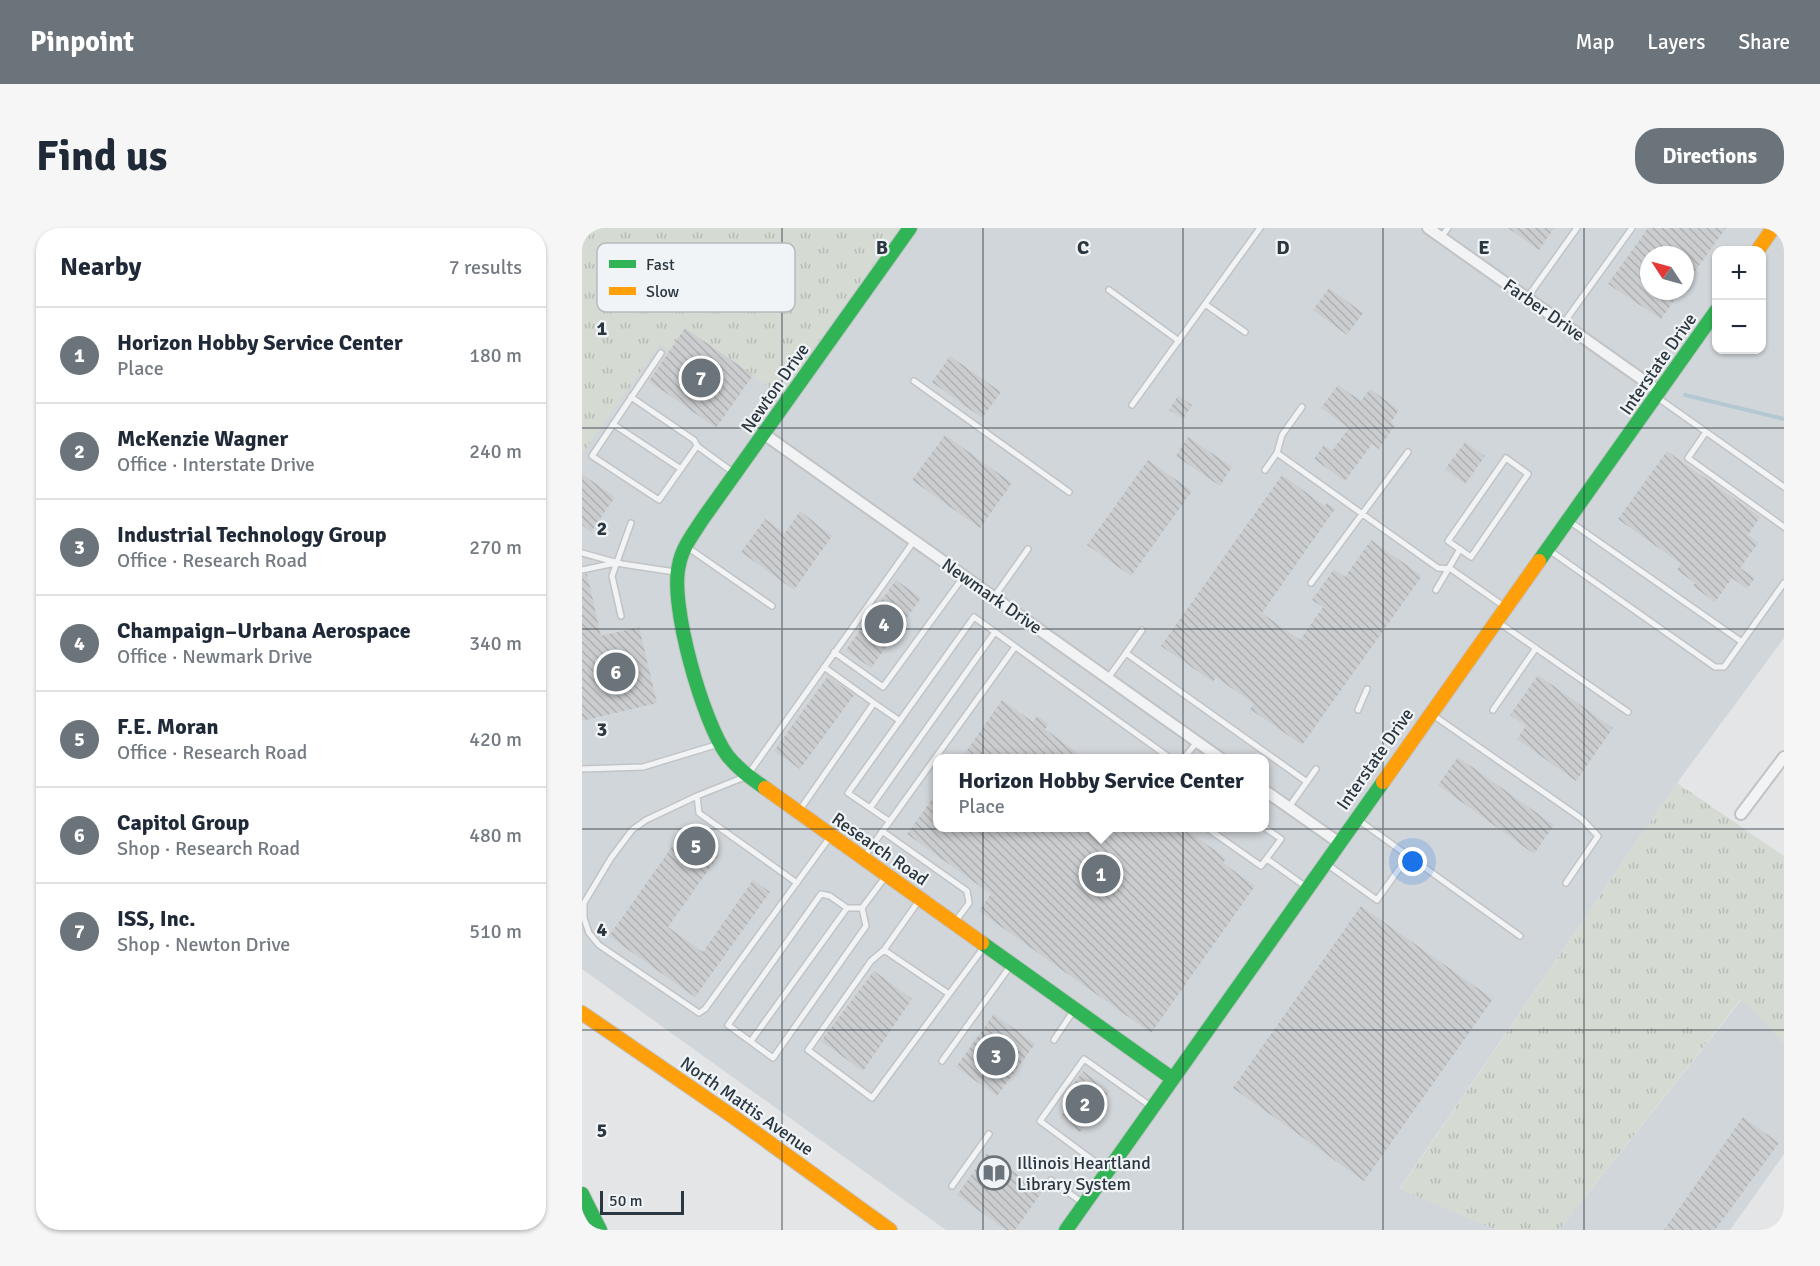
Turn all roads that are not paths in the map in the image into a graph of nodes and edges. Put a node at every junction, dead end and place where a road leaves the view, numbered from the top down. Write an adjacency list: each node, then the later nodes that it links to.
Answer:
1 (910, 228): 24 (main road, Newton Drive)
2 (1260, 228): 11 (lane)
3 (1428, 228): 7 (street, Farber Drive)
4 (1577, 228): 10 (lane)
5 (1632, 228): 13 (lane)
6 (1773, 228): 8 (main road)
7 (1445, 233): 10 (street, Farber Drive)
8 (1761, 246)
9 (1108, 290): 15 (lane)
10 (1527, 298): 13 (street, Farber Drive)
11 (1205, 304): 14 (lane); 15 (lane)
12 (1712, 317): 18 (main road, Interstate Drive)
13 (1563, 324): 18 (street, Farber Drive)
14 (1245, 332)
15 (1179, 340): 20 (lane)
16 (661, 353): 19 (lane)
17 (914, 381): 32 (lane)
18 (1658, 394): 23 (lane); 34 (main road, Interstate Drive)
19 (632, 397): 22 (lane); 25 (lane)
20 (1132, 405)
21 (1302, 406): 27 (lane)
22 (613, 424): 28 (lane); 28 (lane)
23 (1706, 432): 31 (lane); 36 (lane)
24 (764, 434): 30 (main road, Newton Drive); 37 (street, Newmark Drive)
25 (698, 447): 28 (lane); 30 (lane)
26 (1407, 452): 33 (lane)
27 (1277, 453): 29 (lane); 33 (lane)
28 (681, 470)
29 (1265, 470)
30 (736, 474): 38 (main road, Newton Drive)
31 (1784, 487)
32 (1069, 492)
33 (1362, 513): 44 (lane); 48 (lane)
34 (1568, 521): 41 (main road, Interstate Drive); 58 (lane)
35 (631, 523): 43 (lane)
36 (1784, 527)
37 (914, 541): 47 (street, Newmark Drive); 61 (lane)
38 (685, 546): 46 (main road, Newton Drive); 52 (lane)
39 (1028, 549): 51 (lane)
40 (1460, 549): 40 (lane); 44 (lane)
41 (1548, 549): 53 (main road, Interstate Drive); 58 (lane)
42 (582, 554): 43 (lane)
43 (616, 563): 45 (lane); 46 (lane); 54 (lane)
44 (1451, 568): 50 (lane); 53 (lane)
45 (582, 570)
46 (676, 572): 73 (main road, Research Road)
47 (964, 576): 51 (street, Newmark Drive); 61 (lane)
48 (1311, 583)
49 (1784, 584): 58 (lane)
50 (1436, 590)
51 (994, 597): 64 (street, Newmark Drive)
52 (772, 606)
53 (1506, 608): 55 (main road, Interstate Drive)
54 (621, 616)
55 (1497, 621): 60 (lane); 70 (main road, Interstate Drive)
56 (1142, 630): 62 (lane)
57 (995, 632): 59 (lane); 71 (lane); 89 (lane)
58 (1742, 642)
59 (1015, 647): 74 (lane); 75 (lane)
60 (1536, 648): 68 (lane); 69 (lane)
61 (834, 652): 63 (lane)
62 (1126, 653): 64 (lane); 78 (lane)
63 (824, 668): 66 (lane); 84 (lane)
64 (1108, 678): 72 (street, Newmark Drive)
65 (1367, 689): 67 (lane)
66 (874, 703): 71 (lane); 90 (lane)
67 (1358, 710)
68 (1492, 710)
69 (1628, 712)
70 (1430, 713): 92 (main road, Interstate Drive); 104 (lane)
71 (900, 721): 89 (lane)
72 (1197, 742): 76 (lane); 77 (street, Newmark Drive)
73 (719, 744): 82 (lane); 84 (main road, Research Road)
74 (938, 754)
75 (1163, 754)
76 (1188, 754)
77 (1213, 754)
78 (1268, 754)
79 (1269, 755): 85 (lane)
80 (1784, 757): 91 (street)
81 (933, 760): 93 (lane)
82 (582, 769)
83 (1316, 769): 85 (lane)
84 (747, 776): 87 (lane); 90 (main road, Research Road)
85 (1307, 782): 88 (lane)
86 (1269, 793): 88 (street)
87 (697, 796): 105 (lane); 105 (lane)
88 (1289, 807): 98 (street)
89 (870, 808): 93 (lane)
90 (798, 812): 97 (main road, Research Road)
91 (1741, 814)
92 (1356, 818): 98 (main road, Interstate Drive); 99 (lane)
93 (889, 821): 94 (lane)
94 (882, 831): 100 (lane); 110 (lane)
95 (1269, 831): 101 (lane)
96 (1213, 832): 101 (lane)
97 (831, 836): 100 (main road, Research Road); 105 (lane)
98 (1338, 842): 102 (main road, Interstate Drive)
99 (1409, 855): 102 (lane); 111 (lane)
100 (863, 858): 103 (main road, Research Road)
101 (1267, 859): 106 (lane)
102 (1324, 862): 106 (main road, Interstate Drive)
103 (886, 875): 107 (main road, Research Road); 109 (lane)
104 (1566, 883)
105 (797, 884)
106 (1306, 887): 121 (main road, Interstate Drive)
107 (920, 899): 110 (main road, Research Road); 113 (lane)
108 (847, 908): 109 (lane); 119 (lane); 119 (lane)
109 (862, 908): 119 (lane)
110 (954, 923): 112 (main road, Research Road)
111 (1520, 936)
112 (985, 945): 114 (main road, Research Road); 115 (lane)
113 (884, 950): 115 (lane); 115 (lane)
114 (1011, 964): 116 (main road, Research Road); 120 (lane)
115 (949, 994)
116 (1075, 1009): 118 (lane); 121 (main road, Research Road)
117 (582, 1013): 130 (main road, North Mattis Avenue)
118 (1054, 1040)
119 (751, 1041)
120 (942, 1061)
121 (1173, 1078): 122 (main road, Interstate Drive)
122 (1152, 1108): 124 (main road, Interstate Drive); 124 (lane)
123 (989, 1134): 126 (lane)
124 (1107, 1171): 128 (main road, Interstate Drive)
125 (1051, 1180): 128 (lane)
126 (952, 1186)
127 (582, 1194): 129 (main road)
128 (1084, 1204): 131 (main road, Interstate Drive)
129 (600, 1230)
130 (890, 1230)
131 (1066, 1230)

